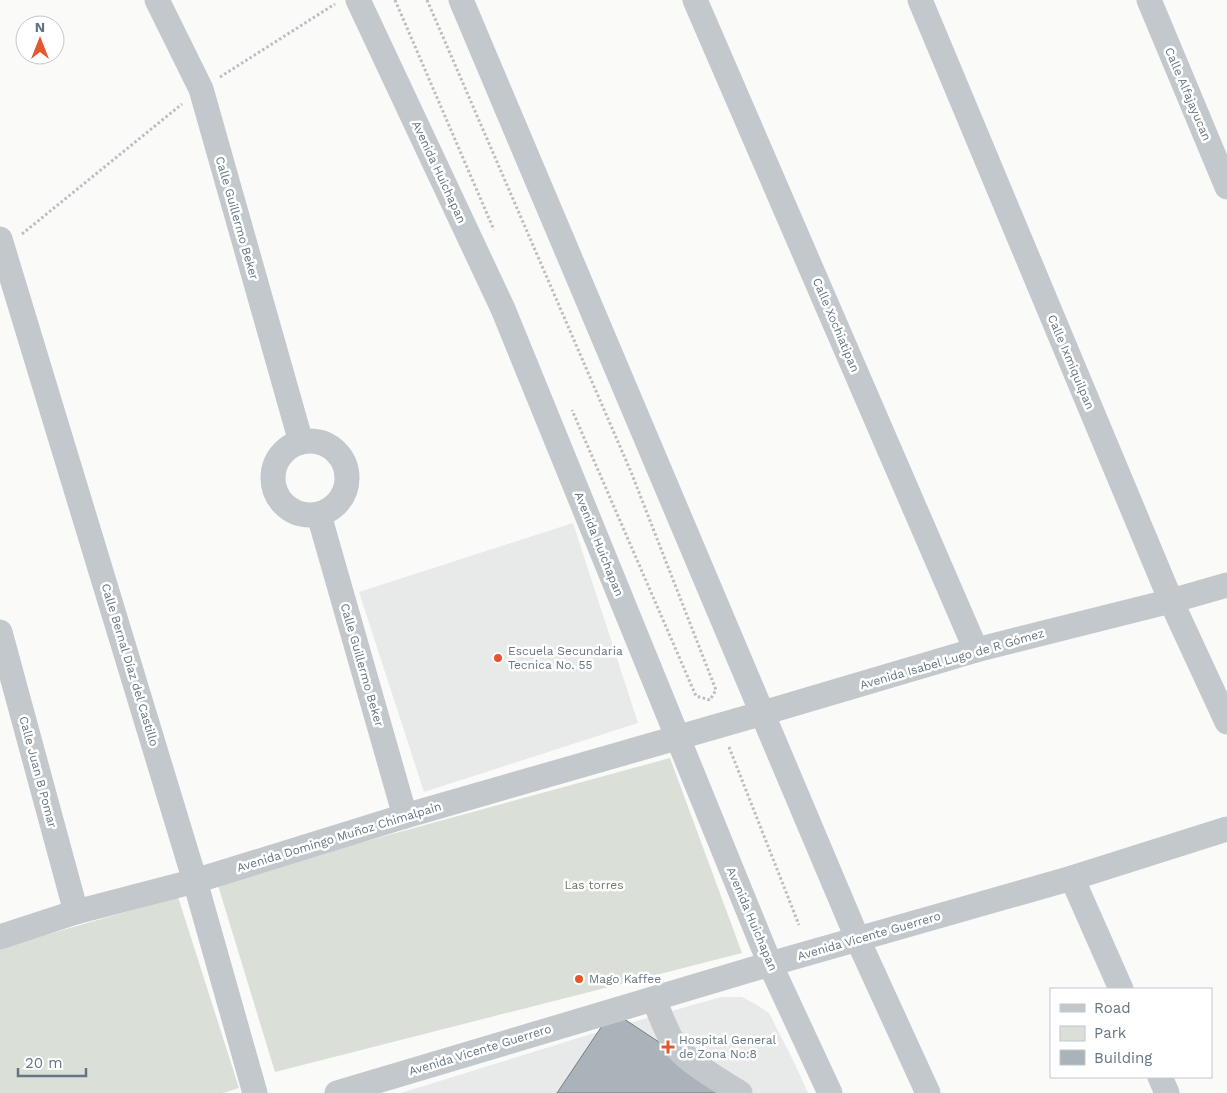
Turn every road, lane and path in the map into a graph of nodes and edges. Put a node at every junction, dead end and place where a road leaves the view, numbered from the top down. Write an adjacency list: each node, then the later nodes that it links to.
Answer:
1 (157, 0): 9 (street, Calle Guillermo Beker)
2 (342, 0): 9 (path)
3 (358, 0): 21 (street, Avenida Huichapan)
4 (427, 0): 18 (path)
5 (461, 0): 19 (street)
6 (695, 0): 17 (street, Calle Xochiatipan)
7 (920, 0): 15 (street, Calle Ixmiquilpan)
8 (1149, 0): 10 (street, Calle Alfajayucan)
9 (201, 89): 11 (path); 12 (street, Calle Guillermo Beker)
10 (1227, 187)
11 (1, 244): 26 (street, Calle Bernal Díaz del Castillo)
12 (300, 442): 13 (street); 13 (street)
13 (319, 515): 23 (street, Calle Guillermo Beker)
14 (1227, 585): 15 (street, Avenida Isabel Lugo de R Gómez)
15 (1171, 601): 17 (street, Avenida Isabel Lugo de R Gómez); 20 (street, Calle Ixmiquilpan)
16 (0, 632): 27 (street, Calle Juan B Pomar)
17 (976, 650): 19 (street, Avenida Isabel Lugo de R Gómez)
18 (710, 700)
19 (763, 714): 21 (street, Avenida Isabel Lugo de R Gómez); 30 (street)
20 (1227, 722)
21 (678, 738): 23 (street, Avenida Domingo Muñoz Chimalpain); 31 (street, Avenida Huichapan)
22 (729, 746): 28 (path)
23 (405, 816): 26 (street, Avenida Domingo Muñoz Chimalpain)
24 (1227, 829): 25 (street, Avenida Vicente Guerrero)
25 (1072, 878): 30 (street, Avenida Vicente Guerrero); 32 (street)
26 (196, 881): 27 (street, Avenida Domingo Muñoz Chimalpain); 35 (street, Calle Bernal Díaz del Castillo)
27 (76, 912): 29 (street, Avenida Domingo Muñoz Chimalpain)
28 (799, 926)
29 (0, 936)
30 (858, 940): 31 (street, Avenida Vicente Guerrero); 39 (street)
31 (770, 964): 33 (street, Avenida Vicente Guerrero); 38 (street, Avenida Huichapan)
32 (1121, 988)
33 (654, 999): 36 (street, Avenida Vicente Guerrero); 37 (street)
34 (1160, 1078): 40 (street)
35 (255, 1093)
36 (337, 1093)
37 (740, 1093)
38 (830, 1093)
39 (928, 1093)
40 (1167, 1093)

